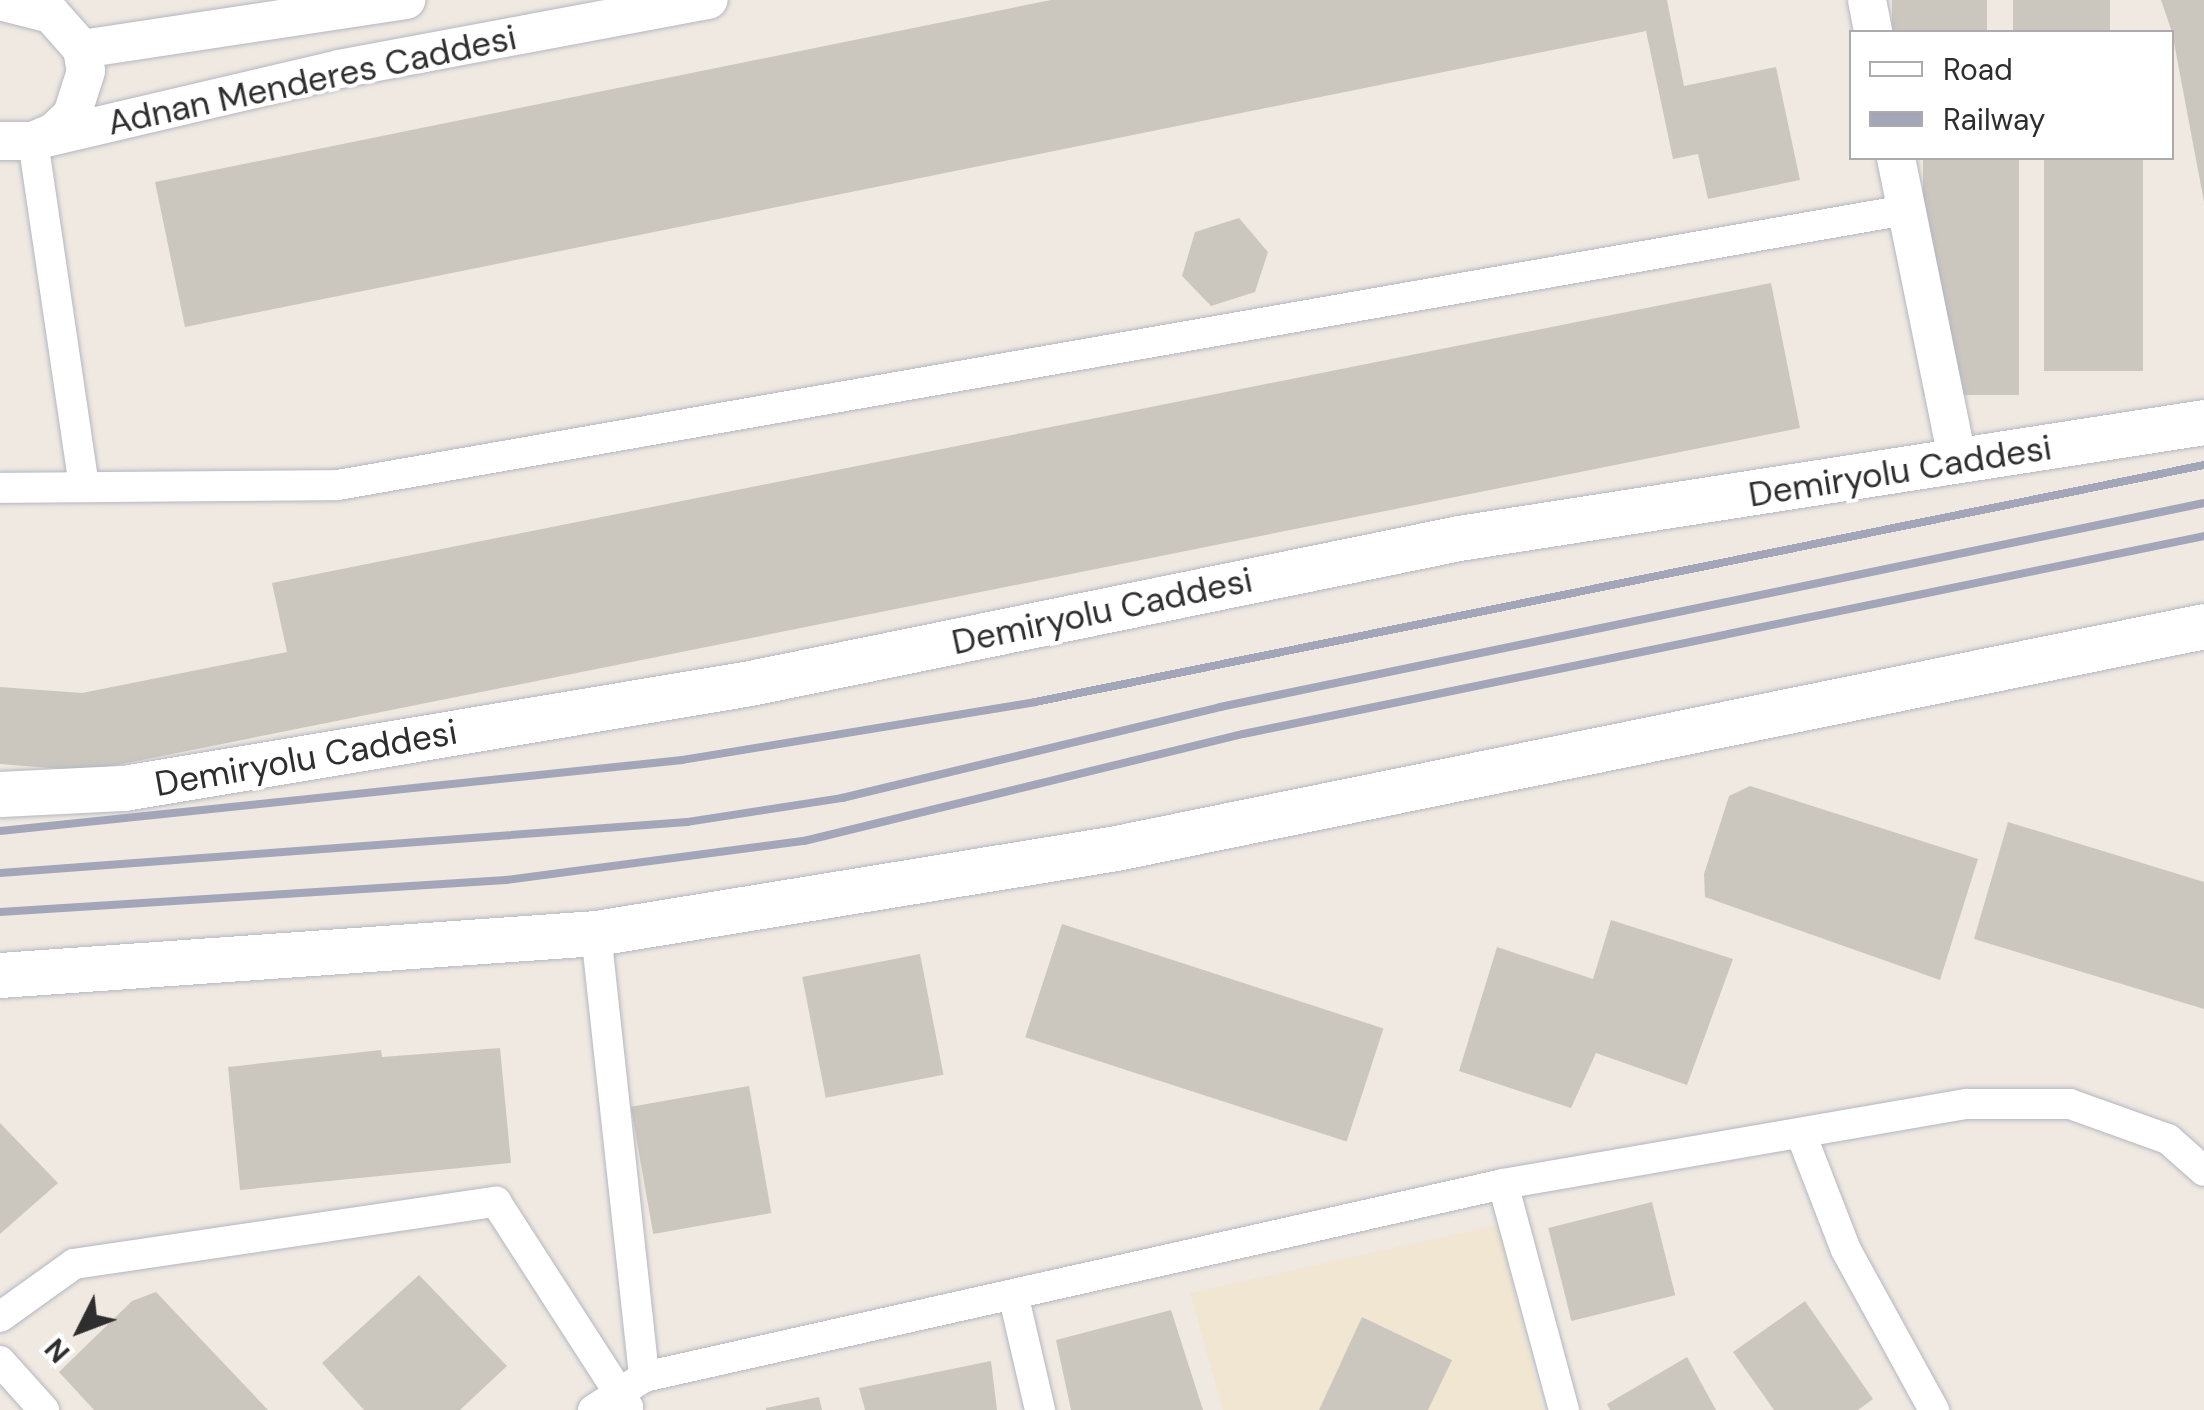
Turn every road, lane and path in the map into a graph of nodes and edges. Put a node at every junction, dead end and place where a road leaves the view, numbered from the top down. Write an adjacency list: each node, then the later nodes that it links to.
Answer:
1 (406, 0): 6 (street, Adnan Menderes Caddesi)
2 (709, 0): 7 (street, Adnan Menderes Caddesi)
3 (1867, 0): 5 (street)
4 (14, 3): 6 (street)
5 (1873, 30)
6 (82, 49): 7 (street)
7 (17, 141): 12 (street)
8 (1896, 160): 9 (street)
9 (1906, 210): 11 (street); 12 (street)
10 (2204, 422): 11 (main road, Demiryolu Caddesi)
11 (1958, 462): 15 (main road, Demiryolu Caddesi)
12 (84, 486): 13 (street)
13 (0, 488)
14 (2204, 626): 16 (main road)
15 (0, 794)
16 (596, 932): 17 (main road); 24 (street)
17 (0, 976)
18 (1801, 1134): 19 (street); 20 (street); 29 (street)
19 (2204, 1170)
20 (1503, 1184): 21 (street); 28 (street)
21 (1014, 1298): 24 (street); 27 (street)
22 (0, 1317): 24 (street)
23 (0, 1361): 25 (street)
24 (631, 1393): 26 (street)
25 (44, 1410)
26 (593, 1410)
27 (1040, 1410)
28 (1564, 1410)
29 (1934, 1410)

